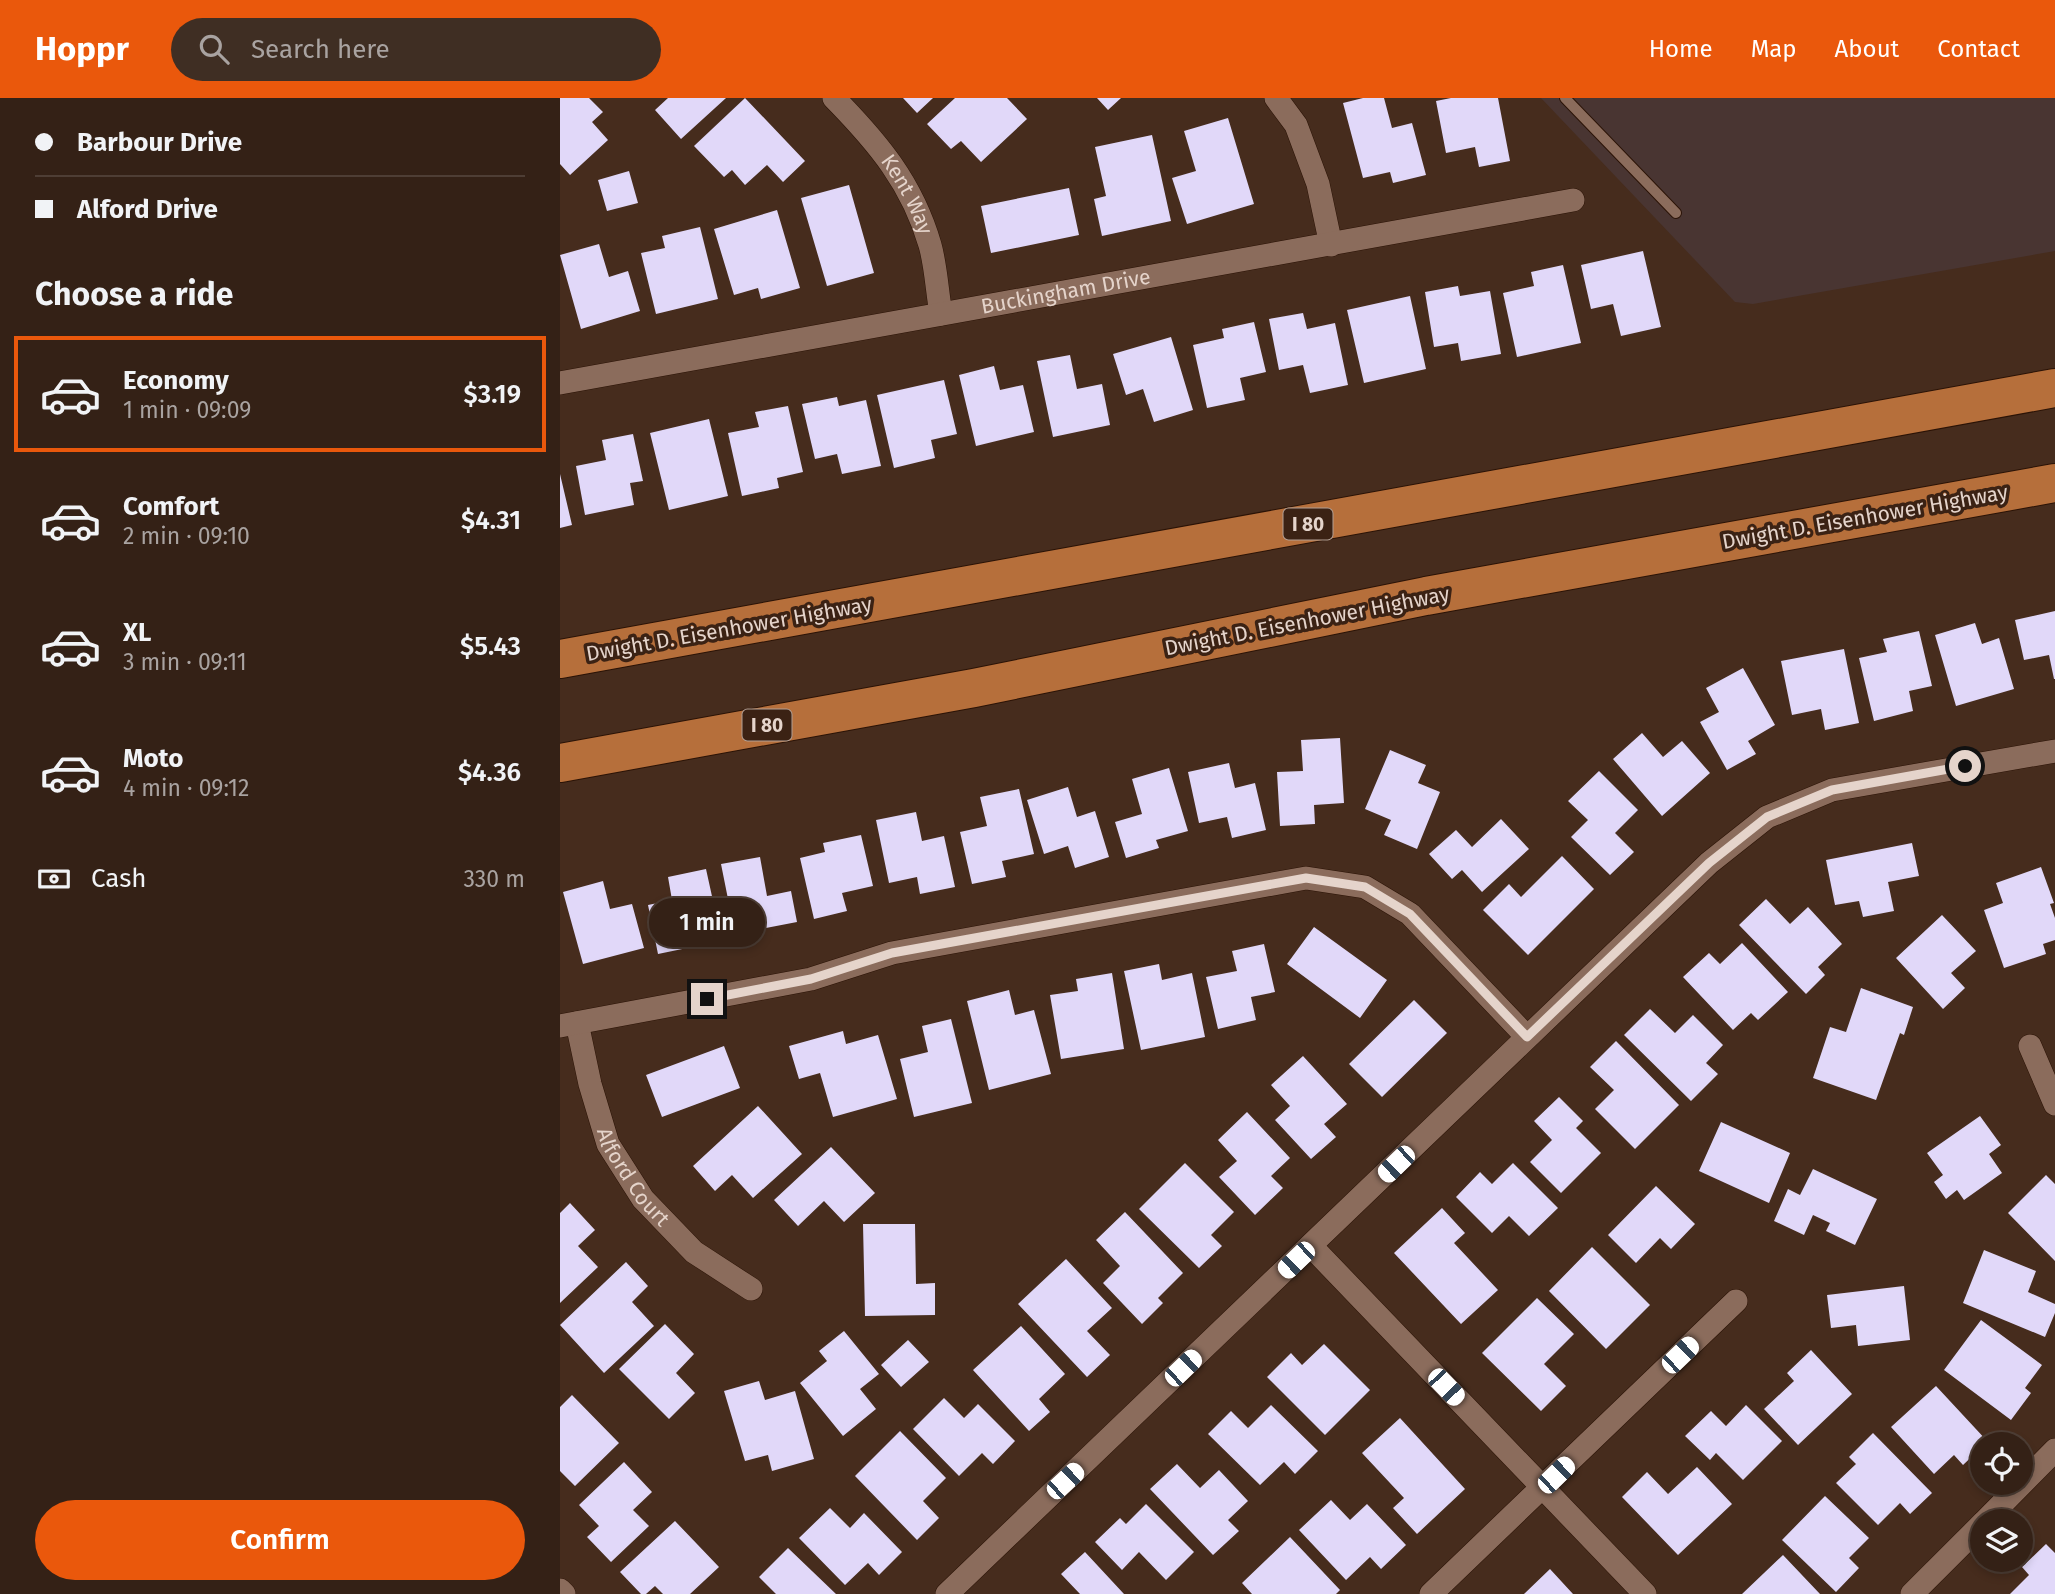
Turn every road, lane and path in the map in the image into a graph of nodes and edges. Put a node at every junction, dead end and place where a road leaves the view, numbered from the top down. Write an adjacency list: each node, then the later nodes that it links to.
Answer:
1 (834, 98): 7 (street, Kent Way)
2 (1276, 98): 6 (street)
3 (1566, 98): 5 (lane)
4 (1573, 200): 6 (street, Buckingham Drive)
5 (1676, 213)
6 (1331, 244): 7 (street, Buckingham Drive)
7 (941, 314): 8 (street, Buckingham Drive)
8 (560, 383)
9 (2055, 388): 11 (highway, Dwight D. Eisenhower Highway / I 80)
10 (2055, 483): 13 (highway, Dwight D. Eisenhower Highway / I 80)
11 (560, 659)
12 (2055, 751): 15 (street)
13 (560, 763)
14 (568, 1024): 15 (street); 19 (street, Alford Court)
15 (1527, 1037): 18 (street)
16 (2030, 1046): 17 (street)
17 (2055, 1104)
18 (1311, 1245): 22 (street); 27 (street)
19 (751, 1289)
20 (1736, 1301): 22 (street)
21 (2055, 1450): 23 (street)
22 (1543, 1487): 28 (street); 29 (street)
23 (1997, 1509)
24 (1970, 1536): 30 (street)
25 (560, 1590): 26 (street)
26 (564, 1594)
27 (947, 1594)
28 (1431, 1594)
29 (1645, 1594)
30 (1912, 1594)

